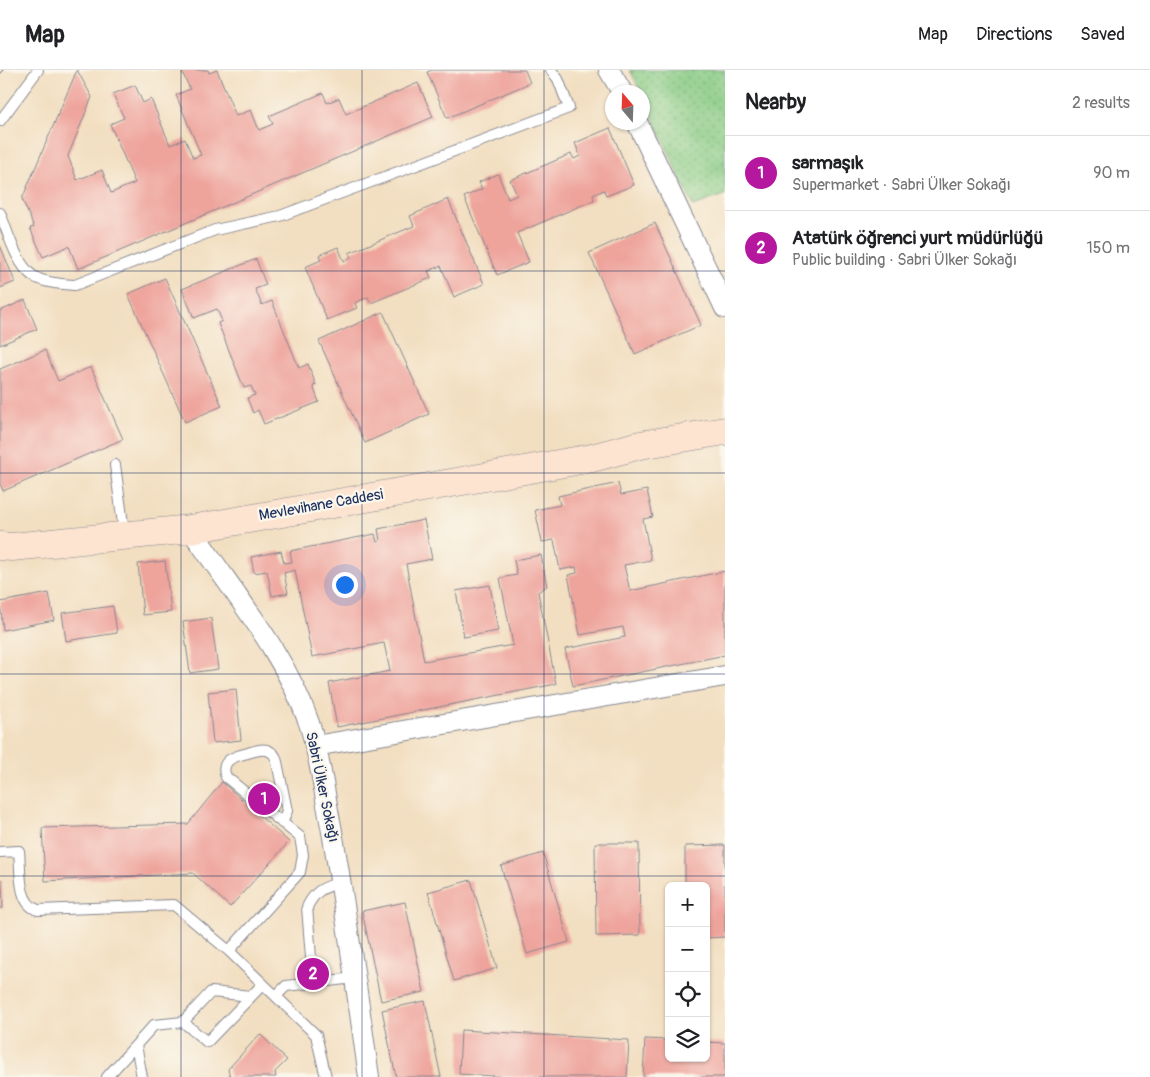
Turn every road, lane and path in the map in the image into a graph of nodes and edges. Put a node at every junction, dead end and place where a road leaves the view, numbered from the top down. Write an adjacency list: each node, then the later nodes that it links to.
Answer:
1 (38, 70): 5 (lane)
2 (552, 70): 7 (lane)
3 (609, 70): 4 (street)
4 (618, 85)
5 (0, 121)
6 (641, 130): 8 (street)
7 (0, 213)
8 (725, 308)
9 (725, 431): 11 (street, Mevlevihane Caddesi)
10 (116, 465): 12 (lane)
11 (190, 523): 12 (street, Mevlevihane Caddesi); 16 (street, Sabri Ülker Sokağı)
12 (123, 530): 13 (street, Mevlevihane Caddesi); 14 (street, Mevlevihane Caddesi)
13 (0, 533)
14 (0, 546)
15 (725, 676): 16 (street)
16 (315, 746): 19 (street, Sabri Ülker Sokağı)
17 (282, 823): 17 (lane); 20 (lane)
18 (0, 852): 20 (lane)
19 (341, 882): 21 (street, Sabri Ülker Sokağı); 22 (lane)
20 (230, 950): 23 (lane)
21 (354, 978): 22 (lane); 31 (street, Sabri Ülker Sokağı)
22 (314, 983): 25 (lane)
23 (264, 984): 24 (lane); 25 (lane)
24 (252, 996): 26 (lane); 26 (lane)
25 (276, 996): 30 (lane)
26 (183, 1022): 27 (lane)
27 (136, 1044): 28 (lane); 29 (lane)
28 (107, 1077)
29 (142, 1077)
30 (326, 1077)
31 (369, 1077)

